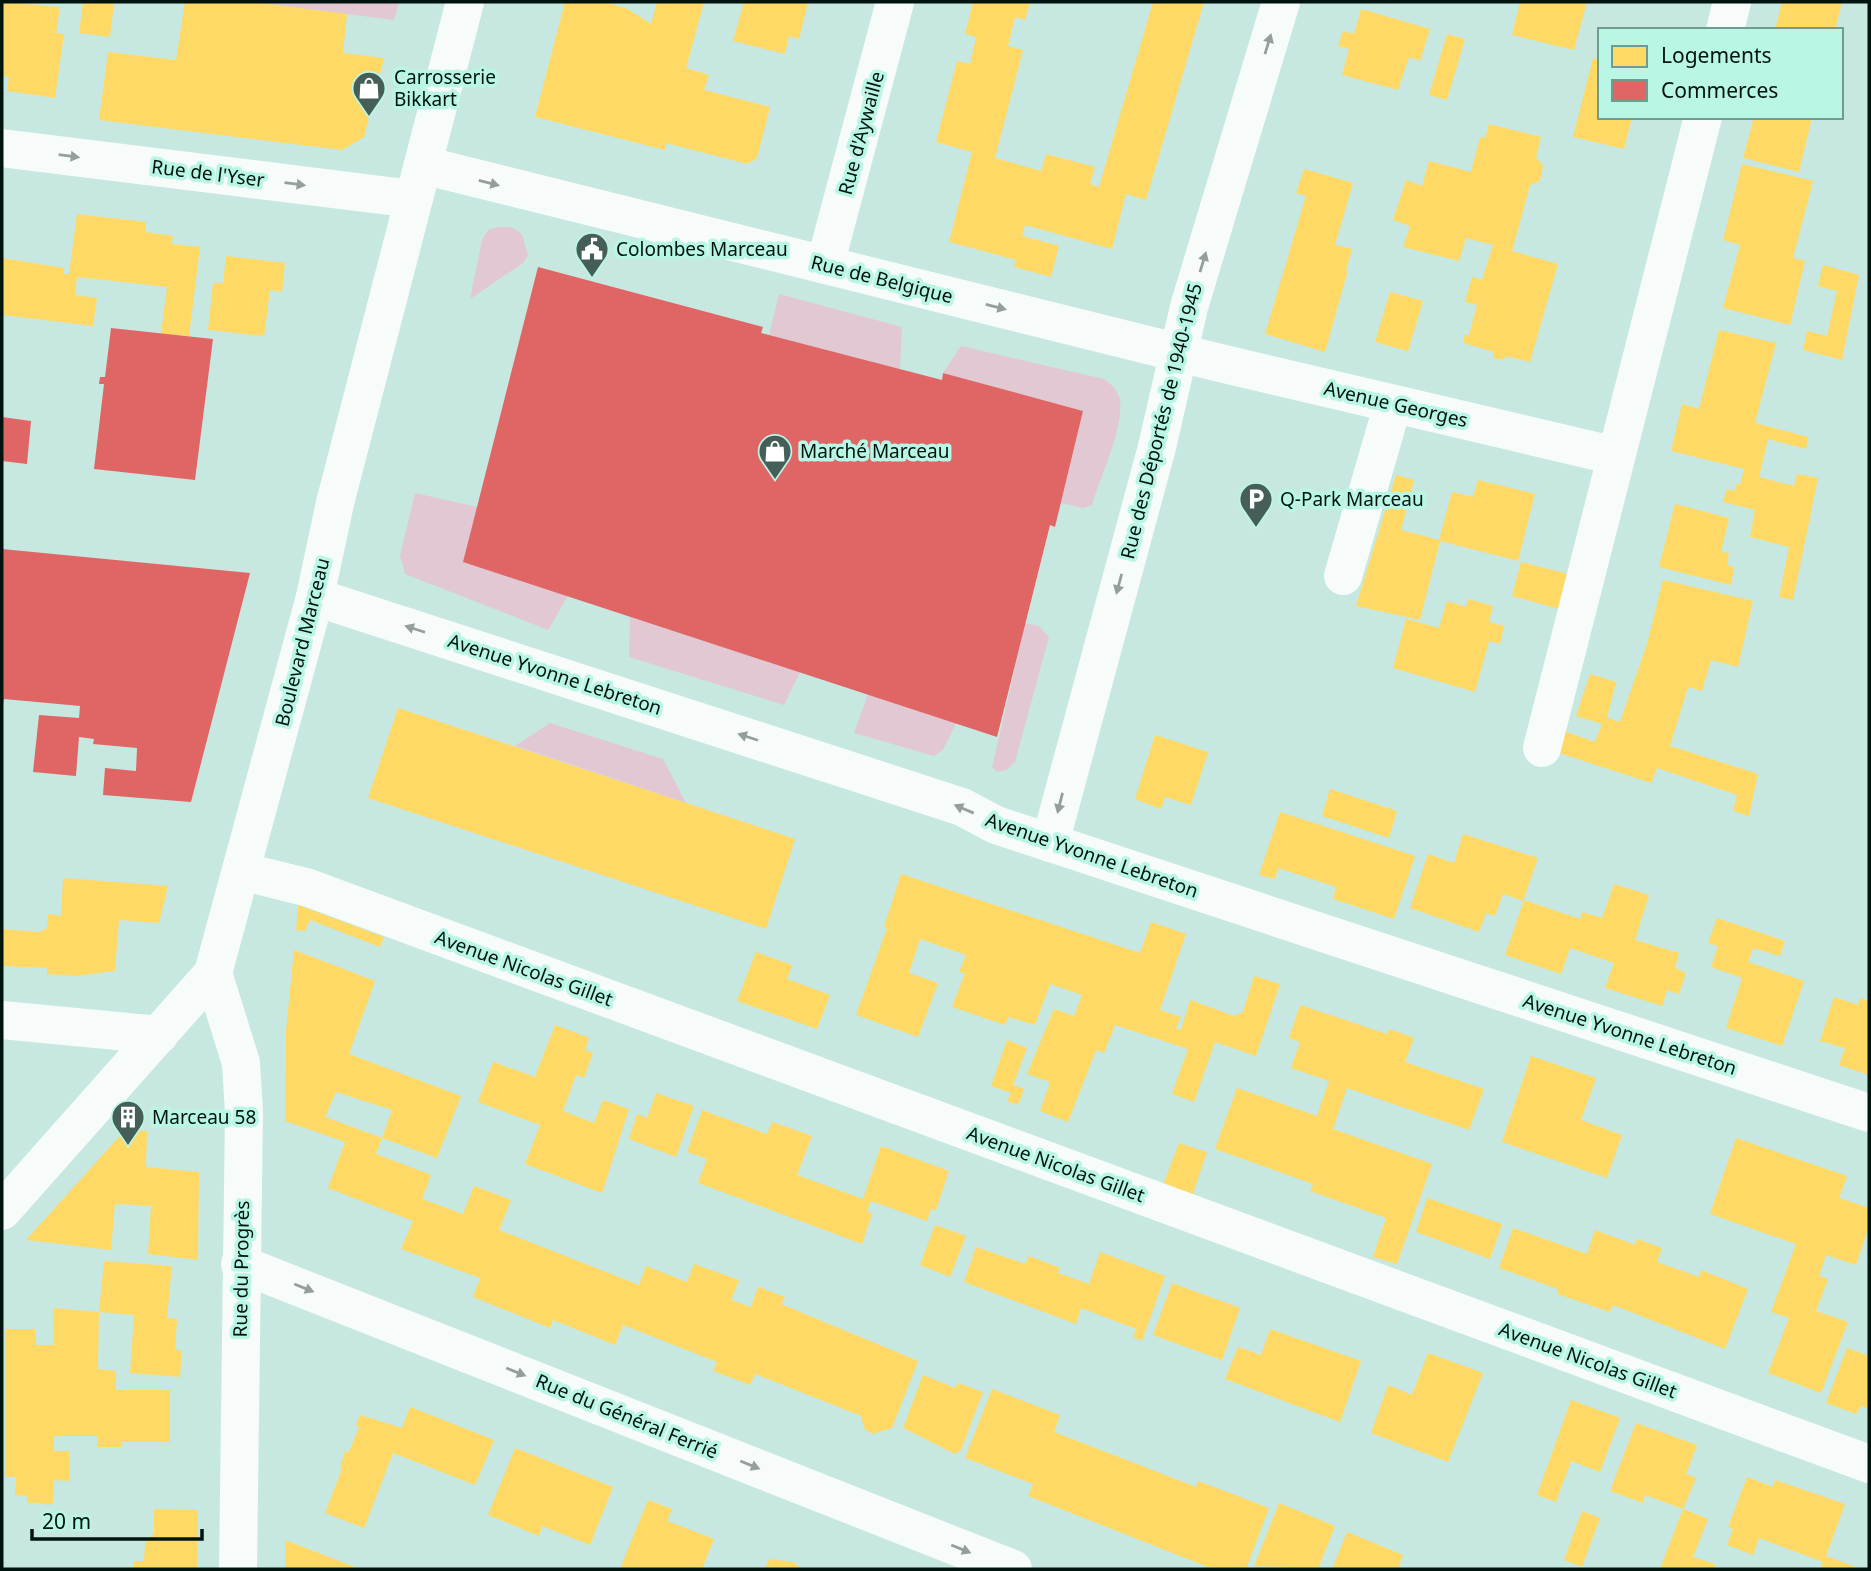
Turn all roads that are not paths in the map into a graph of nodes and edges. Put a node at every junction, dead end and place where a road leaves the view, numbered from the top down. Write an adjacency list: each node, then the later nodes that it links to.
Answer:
1 (465, 2): 8 (street, Boulevard Marceau)
2 (895, 2): 9 (street, Rue d'Aywaille)
3 (1281, 2): 10 (street, Rue des Déportés de 1940-1945, one-way to 3)
4 (1732, 2): 5 (street)
5 (1726, 28)
6 (1702, 119): 12 (street)
7 (2, 148): 8 (street, Rue de l'Yser, one-way to 8)
8 (418, 182): 9 (street, Rue de Belgique, one-way to 9); 14 (street, Boulevard Marceau)
9 (825, 265): 10 (street, Rue de Belgique, one-way to 10)
10 (1177, 351): 11 (street, Avenue Georges); 16 (street, Rue des Déportés de 1940-1945, one-way to 16)
11 (1393, 404): 12 (street, Avenue Georges); 13 (street)
12 (1616, 456): 15 (street)
13 (1343, 576)
14 (315, 597): 16 (street, Avenue Yvonne Lebreton, one-way to 14); 17 (street, Boulevard Marceau)
15 (1542, 748)
16 (1050, 843): 21 (street, Avenue Yvonne Lebreton)
17 (241, 871): 18 (street, Boulevard Marceau); 24 (street, Avenue Nicolas Gillet)
18 (213, 974): 20 (street, Boulevard Marceau); 23 (street, Rue du Progrès)
19 (2, 1020): 20 (street)
20 (159, 1035): 22 (street, Boulevard Marceau)
21 (1869, 1113)
22 (2, 1211)
23 (240, 1264): 25 (street, Rue du Progrès); 26 (street, Rue du Général Ferrié, one-way to 26)
24 (1869, 1464)
25 (238, 1569)
26 (1013, 1569)

